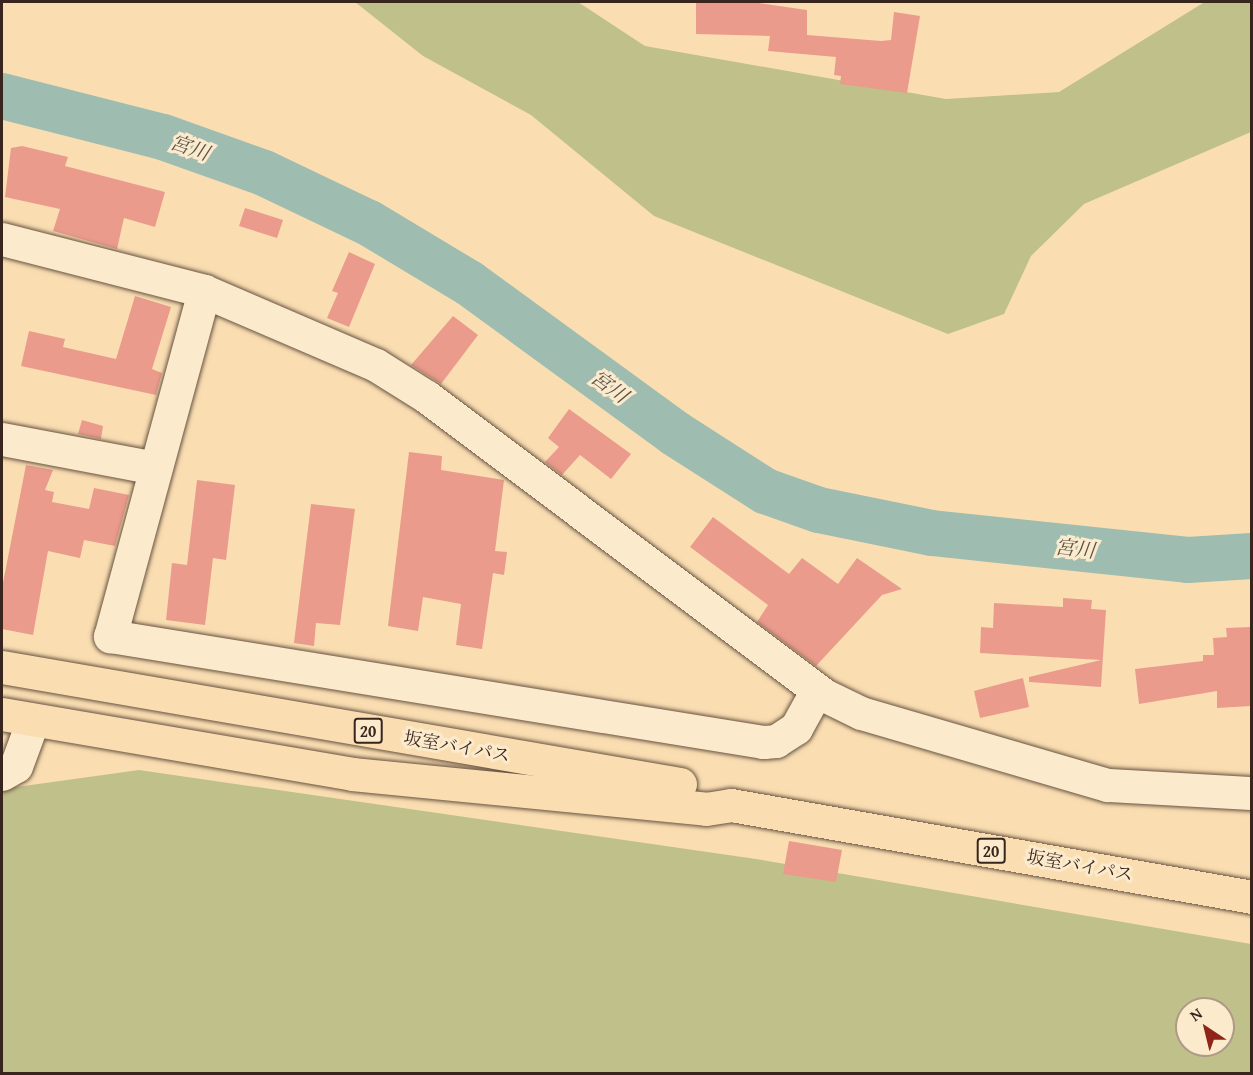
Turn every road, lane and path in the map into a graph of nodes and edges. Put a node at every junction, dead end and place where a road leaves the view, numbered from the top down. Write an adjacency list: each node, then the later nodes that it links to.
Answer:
1 (2, 239): 2 (street)
2 (204, 291): 4 (street); 6 (street)
3 (2, 439): 4 (street)
4 (155, 468): 6 (street)
5 (2, 667): 10 (highway, 坂室バイパス / 20)
6 (817, 690): 9 (street)
7 (17, 717): 8 (street); 10 (highway, 坂室バイパス / 20)
8 (2, 774)
9 (1251, 794)
10 (731, 805): 11 (highway, 坂室バイパス / 20)
11 (1251, 897)

